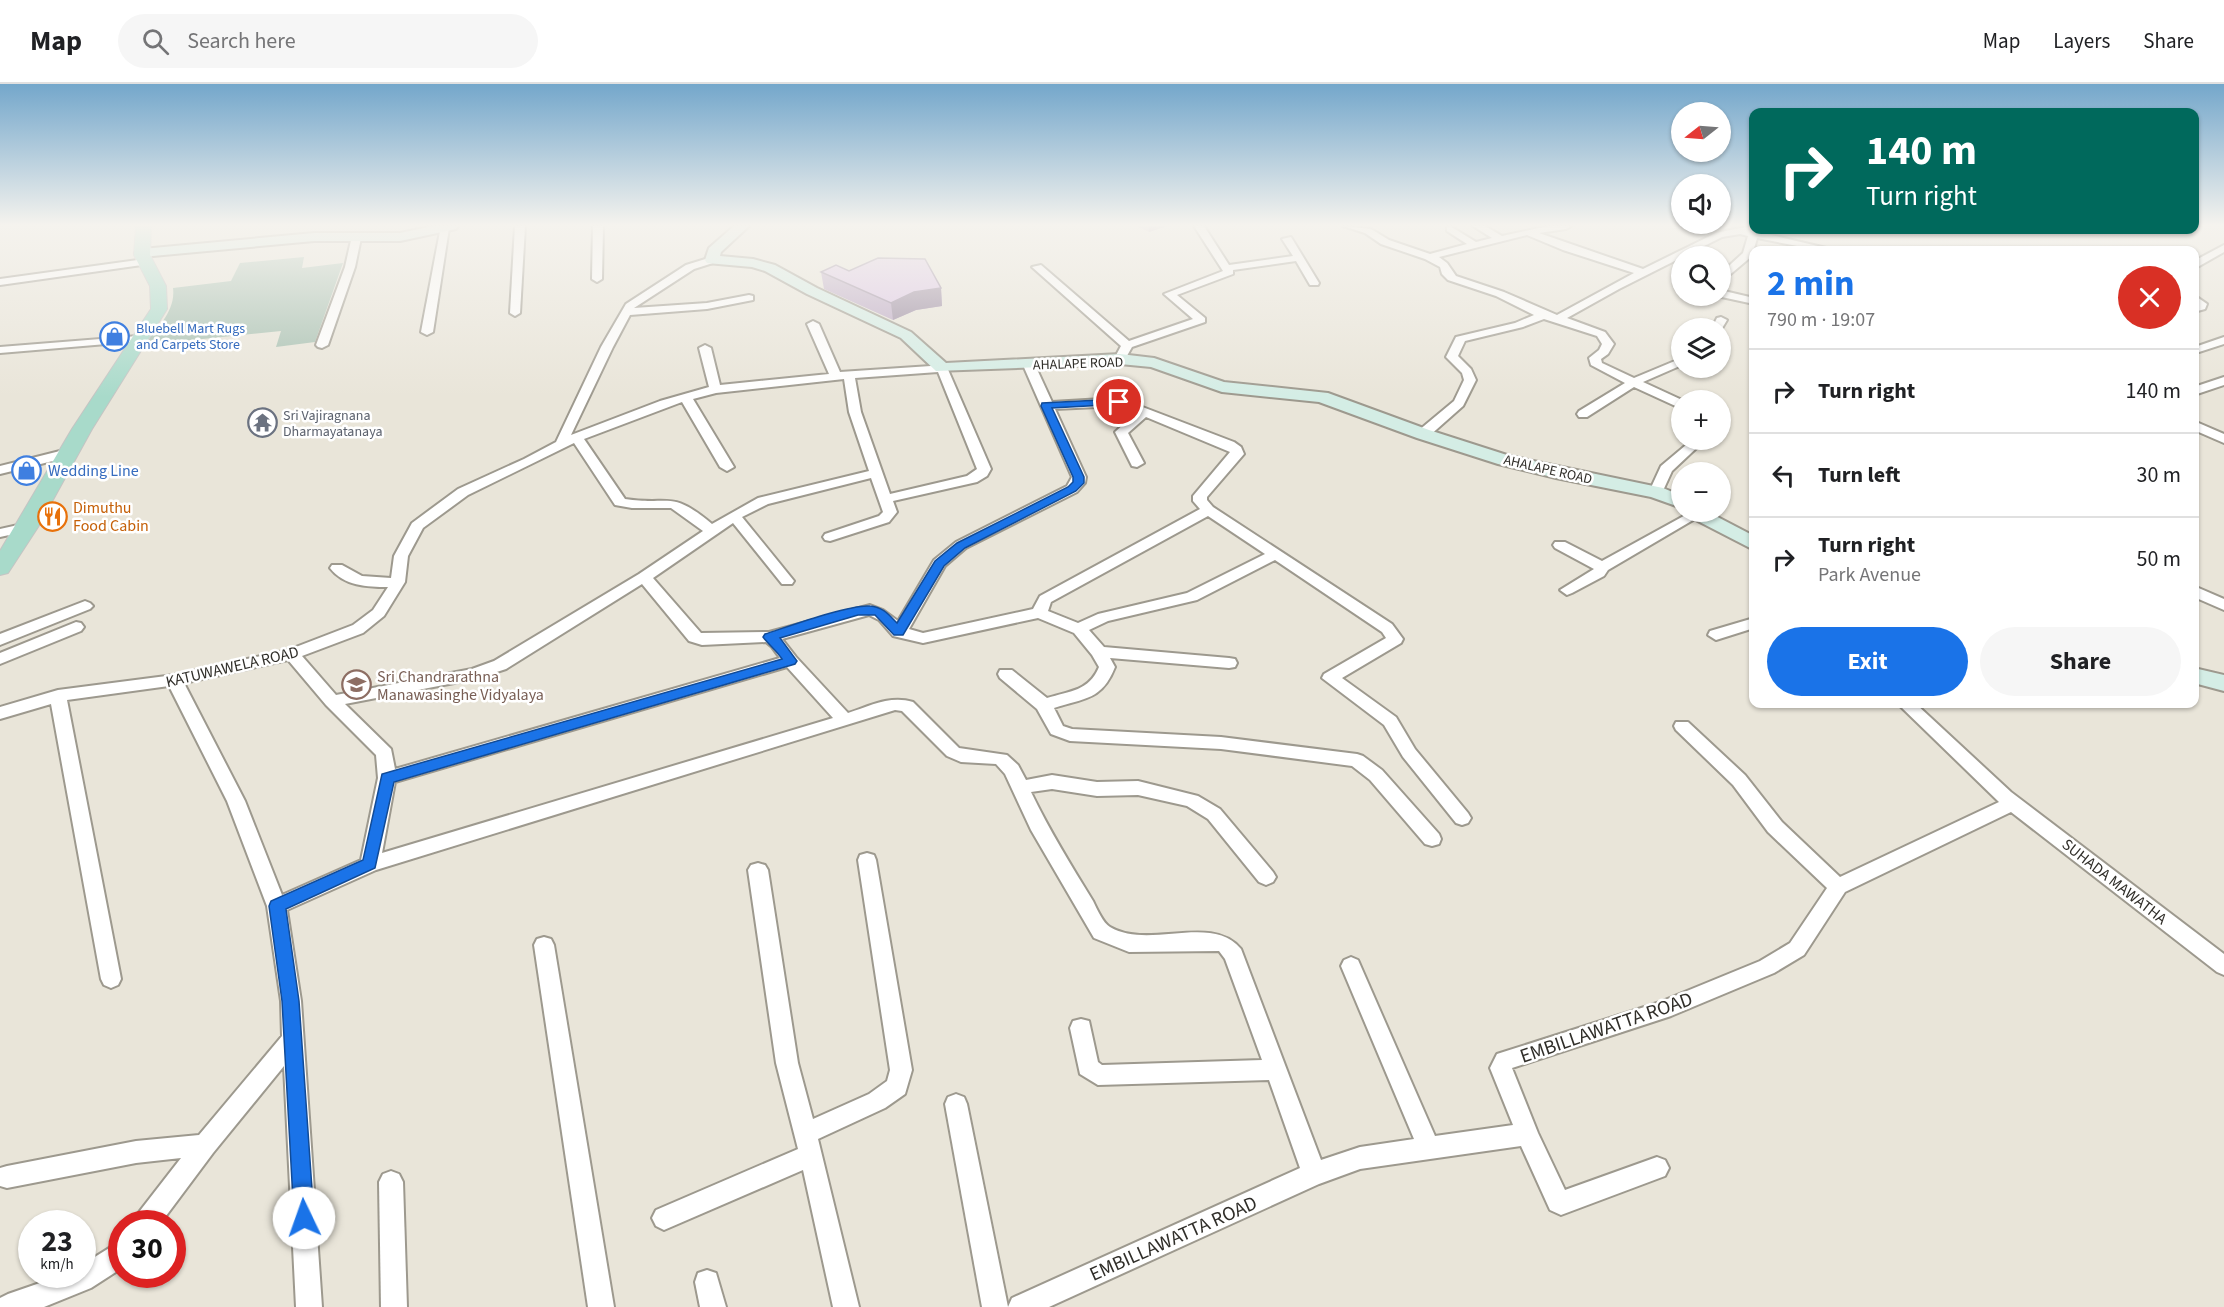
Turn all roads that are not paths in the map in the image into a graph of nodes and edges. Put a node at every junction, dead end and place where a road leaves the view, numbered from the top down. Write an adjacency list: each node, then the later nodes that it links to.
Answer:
1 (157, 283): 20 (main road)
2 (344, 283): 22 (street)
3 (436, 283): 19 (street)
4 (517, 283): 15 (street)
5 (664, 283): 14 (street)
6 (798, 283): 29 (street)
7 (1053, 283): 26 (street)
8 (1199, 283): 26 (street)
9 (1467, 283): 16 (street)
10 (1625, 283): 17 (street)
11 (1731, 296): 13 (street)
12 (749, 298): 14 (street)
13 (1749, 300)
14 (627, 312): 44 (street)
15 (515, 313)
16 (1543, 315): 17 (street); 41 (street)
17 (1560, 318): 32 (street)
18 (813, 324): 30 (street)
19 (427, 332)
20 (138, 339): 25 (street); 46 (main road)
21 (2224, 340): 24 (street)
22 (322, 345)
23 (705, 348): 33 (street)
24 (2199, 348)
25 (0, 350)
26 (1123, 352): 27 (street, AHALAPE ROAD); 41 (street, AHALAPE ROAD)
27 (1029, 364): 29 (street, AHALAPE ROAD); 37 (street)
28 (1671, 364): 32 (street)
29 (942, 368): 30 (street, KATUWAWELA ROAD); 52 (street)
30 (843, 376): 33 (street, KATUWAWELA ROAD); 50 (street)
31 (2224, 381): 34 (street)
32 (1631, 382): 36 (street); 39 (street)
33 (715, 389): 35 (street, KATUWAWELA ROAD)
34 (2199, 390)
35 (686, 398): 42 (street, KATUWAWELA ROAD); 48 (street)
36 (1671, 400)
37 (1046, 406): 38 (street); 79 (street)
38 (1145, 412): 47 (street); 54 (street)
39 (1583, 414)
40 (2199, 427): 43 (street)
41 (1423, 434): 51 (street, AHALAPE ROAD)
42 (578, 438): 44 (street, KATUWAWELA ROAD); 59 (street)
43 (2224, 439)
44 (561, 444): 70 (street, KATUWAWELA ROAD)
45 (1688, 450): 51 (street)
46 (68, 453): 49 (street); 58 (main road)
47 (1137, 463)
48 (727, 467)
49 (0, 470)
50 (876, 473): 52 (street); 55 (street)
51 (1656, 492): 53 (street, AHALAPE ROAD)
52 (886, 499): 61 (street)
53 (1671, 499)
54 (1208, 510): 64 (street); 75 (street)
55 (734, 516): 59 (street); 69 (street)
56 (1671, 522): 65 (street)
57 (1717, 522): 62 (street, AHALAPE ROAD)
58 (27, 526): 60 (street); 66 (main road)
59 (712, 531): 68 (street)
60 (0, 533)
61 (830, 537)
62 (1749, 538)
63 (1560, 545): 65 (street)
64 (1276, 554): 78 (street); 102 (street)
65 (1602, 567): 71 (street)
66 (0, 568)
67 (337, 568): 70 (street)
68 (644, 577): 81 (street); 93 (street)
69 (787, 581)
70 (398, 582): 84 (street, KATUWAWELA ROAD)
71 (1567, 590)
72 (2199, 593): 73 (street)
73 (2224, 605)
74 (85, 606): 82 (street)
75 (1039, 613): 78 (street); 79 (street)
76 (1749, 625): 80 (street)
77 (76, 627): 85 (street)
78 (1079, 629): 83 (street)
79 (899, 632): 81 (street)
80 (1716, 635)
81 (769, 637): 86 (street)
82 (0, 640)
83 (1099, 652): 87 (street); 94 (street)
84 (292, 654): 90 (street, KATUWAWELA ROAD); 93 (street)
85 (0, 659)
86 (790, 661): 97 (street); 99 (street)
87 (1229, 663)
88 (1006, 674): 94 (street)
89 (2199, 676): 91 (street)
90 (174, 681): 92 (street, KATUWAWELA ROAD); 109 (street)
91 (2224, 683)
92 (58, 696): 96 (street, KATUWAWELA ROAD); 113 (street)
93 (332, 701): 99 (street)
94 (1044, 705): 103 (street)
95 (1910, 708): 101 (street)
96 (0, 713)
97 (845, 720): 100 (street); 105 (street)
98 (1682, 726): 108 (street)
99 (387, 778): 105 (street)
100 (1020, 788): 107 (street); 116 (street)
101 (2005, 796): 108 (street); 112 (street, SUHADA MAWATHA)
102 (1462, 818)
103 (1432, 839)
104 (867, 860): 119 (street)
105 (370, 864): 109 (street)
106 (758, 870): 119 (street)
107 (1266, 877)
108 (1838, 887): 118 (street, EMBILLAWATTA ROAD)
109 (277, 906): 115 (street)
110 (544, 945): 133 (street)
111 (1351, 966): 121 (street)
112 (2224, 966)
113 (111, 979)
114 (1081, 1028): 116 (street)
115 (293, 1039): 120 (street); 131 (street)
116 (1276, 1070): 123 (street)
117 (956, 1104): 136 (street)
118 (1527, 1134): 121 (street, EMBILLAWATTA ROAD); 122 (street)
119 (807, 1144): 127 (street); 135 (street)
120 (205, 1145): 124 (street); 126 (street)
121 (1429, 1148): 123 (street, EMBILLAWATTA ROAD)
122 (1657, 1168)
123 (1314, 1174): 137 (street, EMBILLAWATTA ROAD)
124 (7, 1177)
125 (391, 1182): 132 (street)
126 (156, 1210)
127 (664, 1218)
128 (108, 1265): 130 (street)
129 (707, 1282): 134 (street)
130 (8, 1307)
131 (309, 1307)
132 (394, 1307)
133 (601, 1307)
134 (713, 1307)
135 (846, 1307)
136 (995, 1307)
137 (1021, 1307)

